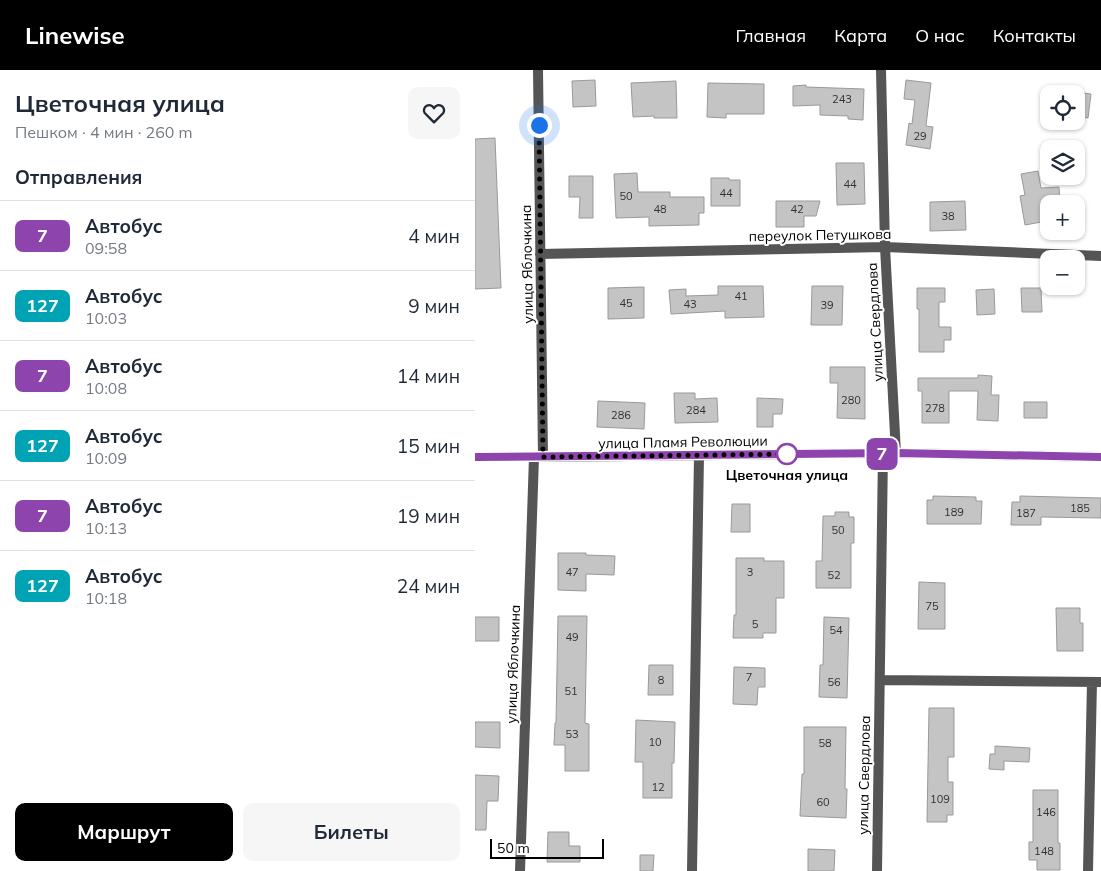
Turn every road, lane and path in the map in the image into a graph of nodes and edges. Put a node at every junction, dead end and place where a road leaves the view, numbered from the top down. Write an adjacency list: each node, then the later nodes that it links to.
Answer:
1 (538, 70): 4 (street, улица Яблочкина)
2 (881, 70): 3 (street, улица Свердлова)
3 (885, 247): 4 (street, переулок Петушкова); 5 (street, переулок Петушкова); 6 (street, улица Свердлова)
4 (540, 254): 10 (street, улица Яблочкина)
5 (1101, 256)
6 (896, 453): 7 (street, улица Пламя Революции); 11 (street, улица Пламя Революции)
7 (883, 454): 8 (street, улица Пламя Революции); 12 (street, улица Свердлова)
8 (699, 456): 10 (street, улица Пламя Революции); 15 (street)
9 (475, 457): 10 (street, улица Пламя Революции)
10 (538, 457): 14 (street, улица Яблочкина)
11 (1101, 457)
12 (880, 680): 13 (street); 16 (street, улица Свердлова)
13 (1096, 682): 17 (street)
14 (520, 871)
15 (692, 871)
16 (877, 871)
17 (1088, 871)

